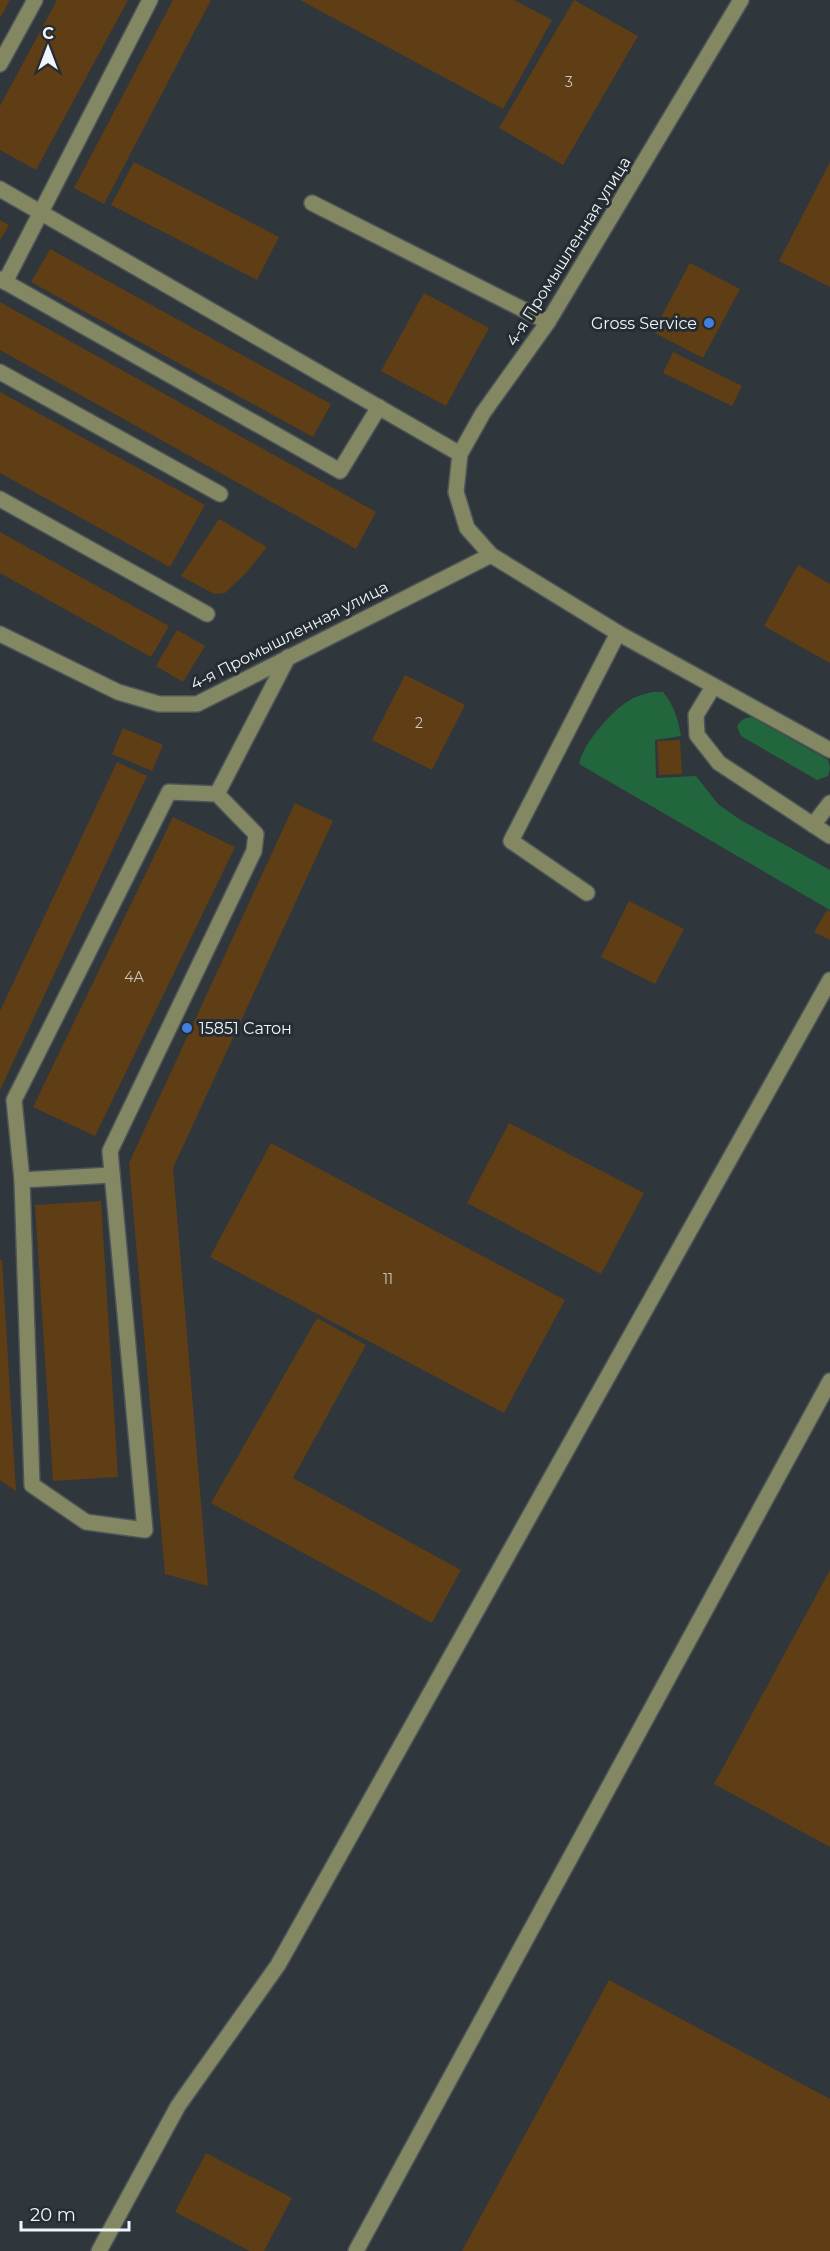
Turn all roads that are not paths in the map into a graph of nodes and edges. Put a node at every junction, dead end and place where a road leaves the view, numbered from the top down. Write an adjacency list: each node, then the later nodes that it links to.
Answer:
1 (35, 0): 4 (street)
2 (150, 0): 7 (street)
3 (741, 0): 9 (street, 4-я Промышленная улица)
4 (0, 64)
5 (0, 189): 7 (street)
6 (312, 203): 9 (street)
7 (41, 212): 8 (street); 11 (street)
8 (3, 281): 11 (street)
9 (548, 322): 12 (street, 4-я Промышленная улица)
10 (0, 372): 13 (street)
11 (379, 407): 12 (street)
12 (460, 454): 15 (street, 4-я Промышленная улица)
13 (220, 494)
14 (0, 499): 16 (street)
15 (491, 555): 17 (street, 4-я Промышленная улица); 19 (street, 4-я Промышленная улица)
16 (207, 614)
17 (618, 633): 20 (street, 4-я Промышленная улица); 26 (street)
18 (0, 634): 19 (street, 4-я Промышленная улица)
19 (288, 657): 22 (street)
20 (714, 687): 21 (street, 4-я Промышленная улица); 24 (street)
21 (830, 750)
22 (217, 794): 28 (street); 29 (street)
23 (830, 803): 24 (street)
24 (813, 825): 25 (street)
25 (830, 836)
26 (587, 893)
27 (830, 980): 31 (street)
28 (112, 1175): 29 (street); 29 (street)
29 (22, 1180)
30 (830, 1381): 32 (street)
31 (99, 2251)
32 (356, 2251)

